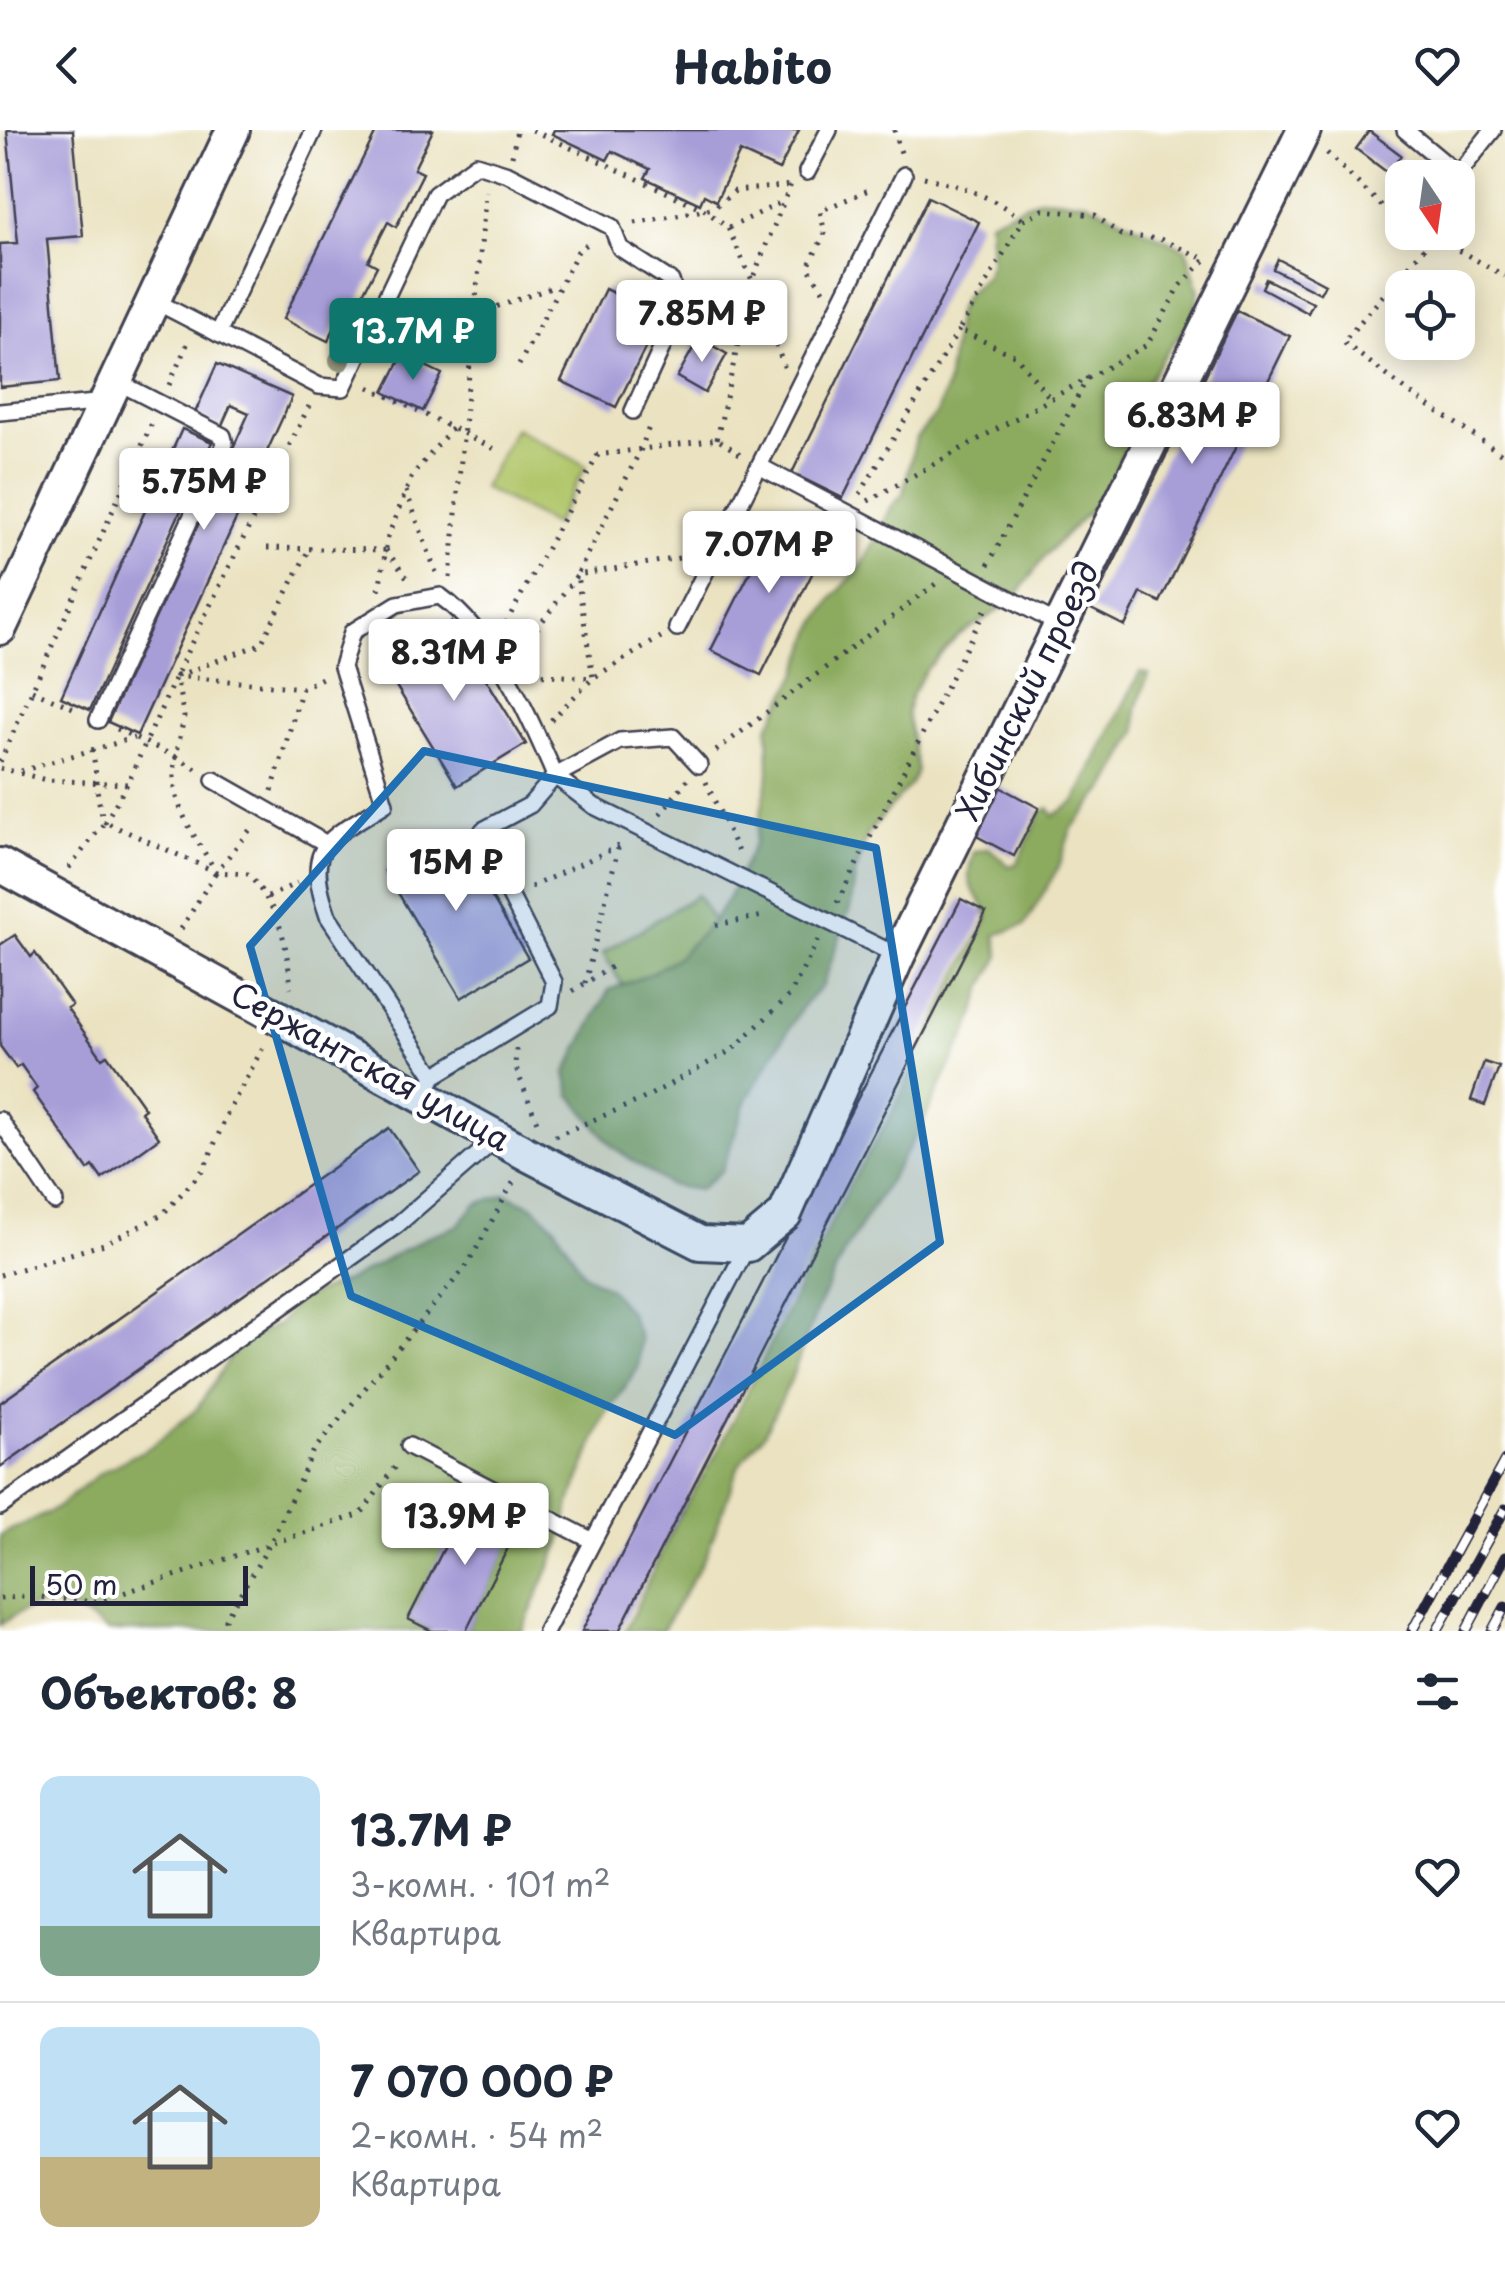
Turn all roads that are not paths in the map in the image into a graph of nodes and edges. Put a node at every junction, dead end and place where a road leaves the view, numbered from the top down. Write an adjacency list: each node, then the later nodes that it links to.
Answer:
1 (233, 130): 9 (street)
2 (314, 130): 10 (lane)
3 (829, 130): 7 (lane)
4 (1405, 130): 5 (lane)
5 (1492, 130)
6 (1313, 138): 15 (street, Хибинский проезд)
7 (808, 172)
8 (904, 175): 14 (lane)
9 (154, 300): 10 (lane); 11 (street)
10 (218, 334): 12 (lane)
11 (111, 392): 13 (lane); 16 (street); 18 (lane)
12 (633, 411)
13 (0, 412)
14 (759, 466): 15 (lane); 17 (lane)
15 (1060, 626): 24 (street, Хибинский проезд)
16 (0, 628)
17 (677, 628)
18 (98, 720)
19 (699, 765): 20 (lane)
20 (555, 776): 22 (lane); 24 (lane); 25 (lane)
21 (214, 780): 22 (lane)
22 (325, 843): 25 (lane)
23 (0, 865): 25 (street, Сержантская улица)
24 (898, 956): 29 (street, Хибинский проезд)
25 (429, 1087): 27 (street, Сержантская улица)
26 (0, 1120): 28 (lane)
27 (498, 1136): 29 (street, Сержантская улица); 31 (lane)
28 (56, 1202)
29 (748, 1246): 32 (lane)
30 (410, 1446): 32 (lane)
31 (0, 1507)
32 (591, 1540): 33 (lane)
33 (546, 1631)

